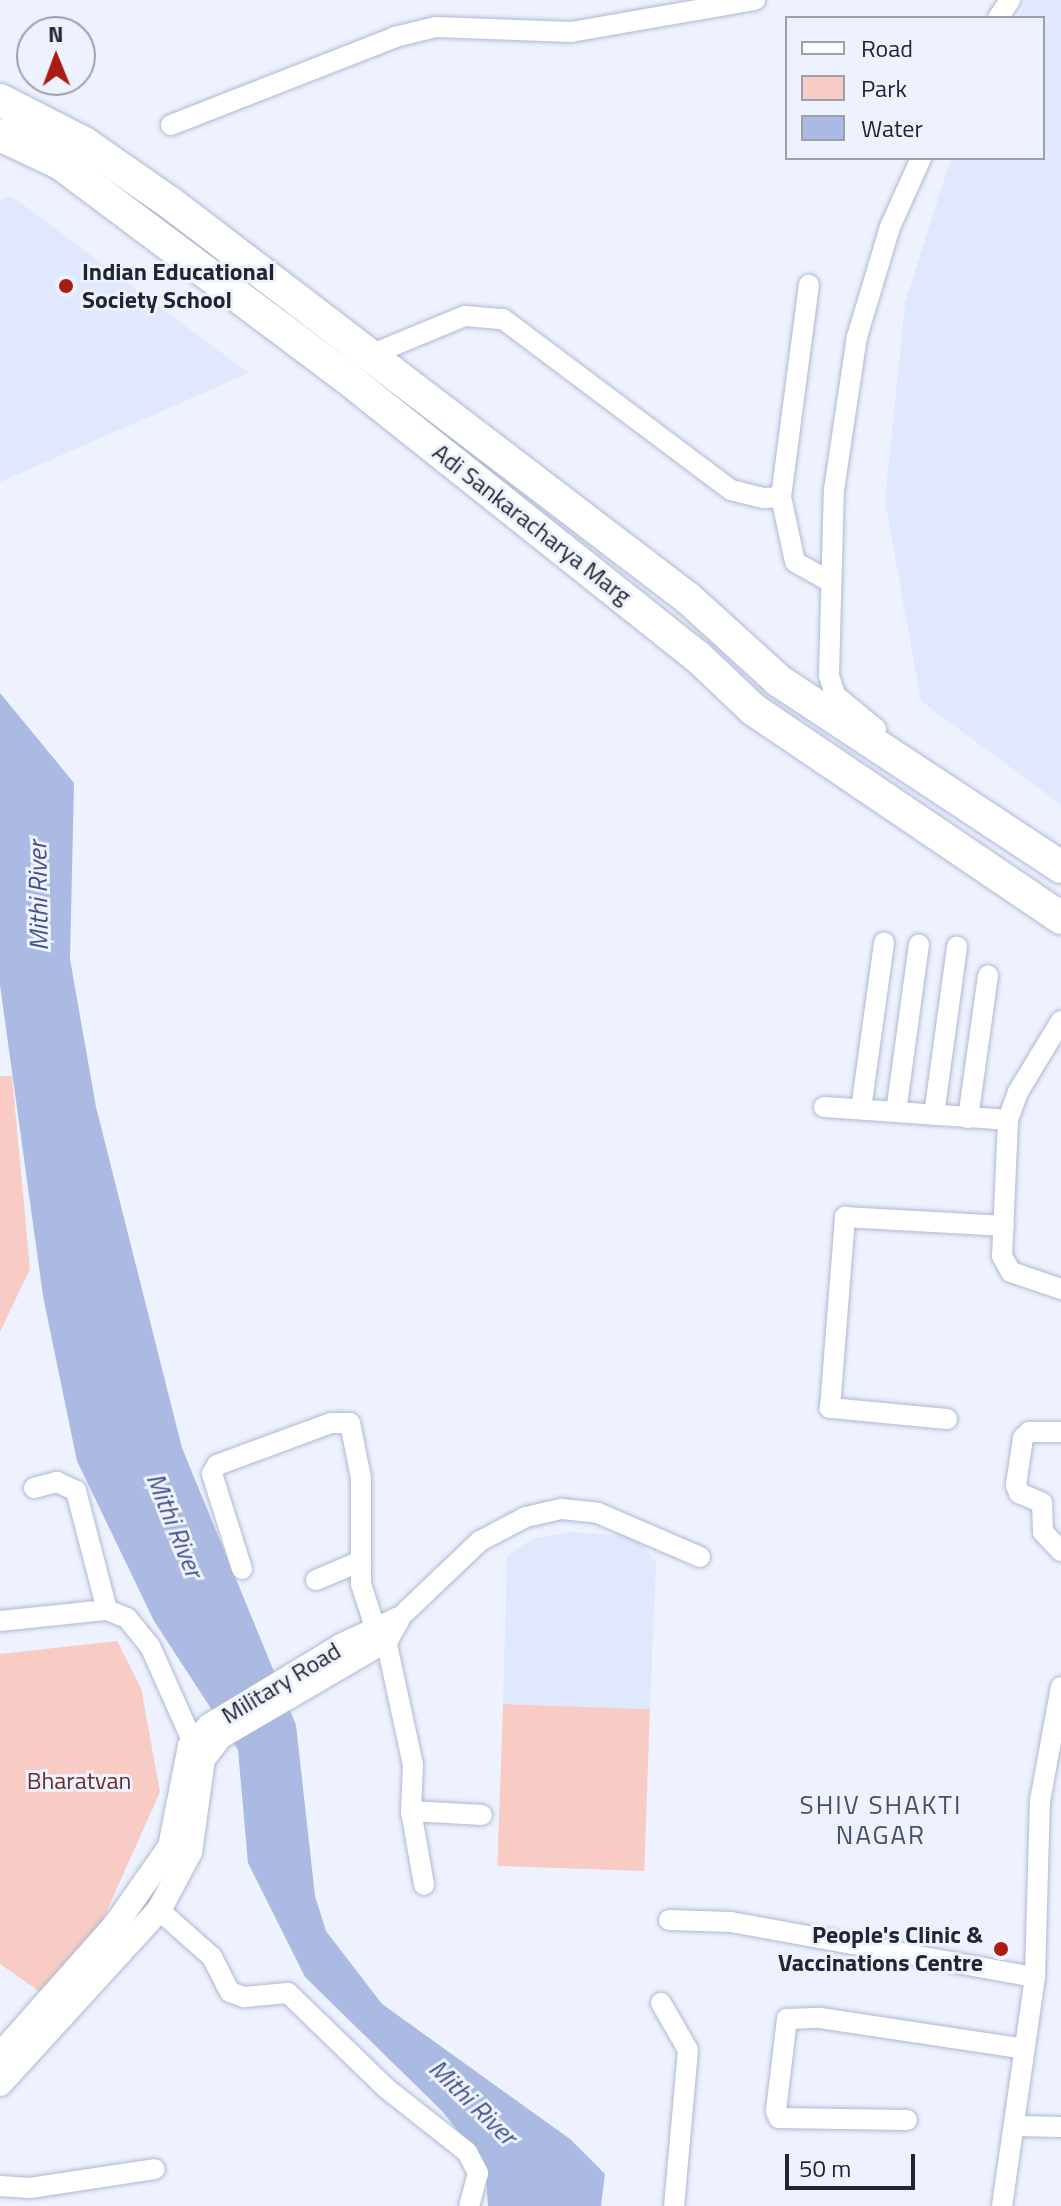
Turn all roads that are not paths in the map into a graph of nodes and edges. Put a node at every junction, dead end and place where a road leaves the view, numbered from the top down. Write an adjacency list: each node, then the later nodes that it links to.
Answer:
1 (755, 0): 3 (street)
2 (0, 100): 7 (main road, Adi Sankaracharya Marg)
3 (171, 125)
4 (0, 135): 8 (main road, Adi Sankaracharya Marg)
5 (920, 160): 10 (street)
6 (809, 285): 9 (street)
7 (371, 354): 8 (street); 9 (street); 11 (main road, Adi Sankaracharya Marg)
8 (338, 372): 13 (main road, Adi Sankaracharya Marg)
9 (781, 497): 10 (street)
10 (828, 580): 11 (street)
11 (895, 760): 12 (main road, Adi Sankaracharya Marg)
12 (1061, 867)
13 (1061, 918)
14 (884, 943): 20 (street)
15 (919, 945): 21 (street)
16 (957, 947): 22 (street)
17 (988, 975): 23 (street)
18 (1061, 1021): 24 (street)
19 (824, 1107): 20 (street)
20 (861, 1109): 21 (street)
21 (896, 1112): 22 (street)
22 (934, 1115): 23 (street)
23 (968, 1118): 24 (street)
24 (1008, 1120): 25 (street)
25 (1004, 1226): 26 (street); 27 (street)
26 (1061, 1289)
27 (947, 1419)
28 (1061, 1432): 30 (street)
29 (34, 1488): 35 (street)
30 (1061, 1551)
31 (700, 1557): 37 (street, Military Road)
32 (361, 1561): 33 (street); 34 (street); 37 (street)
33 (242, 1569)
34 (316, 1580)
35 (107, 1610): 36 (street); 39 (street)
36 (0, 1621)
37 (386, 1629): 39 (street, Military Road); 40 (street)
38 (1061, 1687): 45 (street)
39 (196, 1753): 43 (street); 48 (street)
40 (411, 1811): 41 (street); 42 (street)
41 (482, 1815)
42 (424, 1885)
43 (159, 1910): 48 (street); 54 (street)
44 (669, 1920): 45 (street)
45 (1035, 1977): 47 (street)
46 (661, 2003): 55 (street)
47 (1025, 2049): 49 (street); 50 (street)
48 (3, 2067)
49 (907, 2120)
50 (1016, 2126): 51 (street); 56 (street)
51 (1061, 2127)
52 (155, 2169): 53 (street)
53 (0, 2186)
54 (469, 2206)
55 (674, 2206)
56 (1002, 2206)

